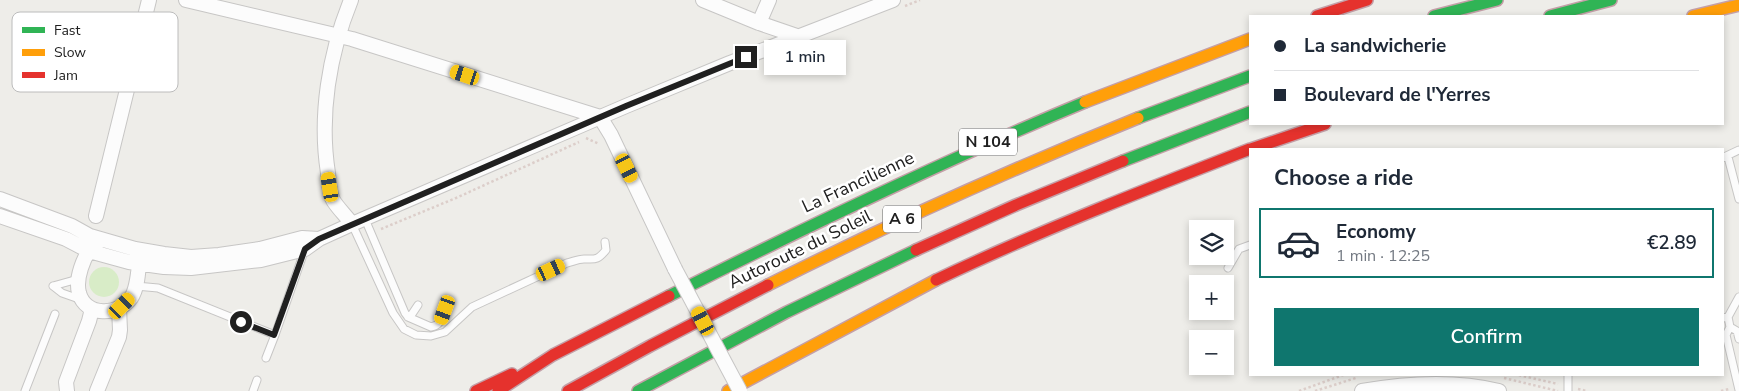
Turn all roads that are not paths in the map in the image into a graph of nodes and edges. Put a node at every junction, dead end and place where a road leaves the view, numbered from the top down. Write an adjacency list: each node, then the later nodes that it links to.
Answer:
1 (186, 0): 15 (street)
2 (351, 0): 15 (street)
3 (703, 0): 14 (street)
4 (769, 0): 14 (street)
5 (893, 0): 16 (street)
6 (1366, 0): 10 (highway)
7 (1497, 0): 11 (highway)
8 (1612, 0): 12 (highway)
9 (1739, 5): 13 (highway)
10 (1320, 15)
11 (1438, 15)
12 (1554, 15)
13 (1697, 15)
14 (760, 22): 16 (street)
15 (338, 36): 21 (street); 31 (street)
16 (800, 36): 21 (street)
17 (1249, 39): 53 (highway, La Francilienne / N 104)
18 (1249, 76): 68 (highway, Autoroute du Soleil / A 6)
19 (126, 92): 32 (street)
20 (1249, 112): 69 (highway, A 6)
21 (600, 117): 31 (street); 71 (street, bridge)
22 (1322, 125): 23 (highway)
23 (1254, 148)
24 (1249, 150): 56 (highway)
25 (1739, 150): 26 (lane)
26 (1725, 157): 27 (lane)
27 (1738, 189): 29 (lane)
28 (0, 199): 32 (street)
29 (1739, 199)
30 (0, 216): 37 (street)
31 (358, 222): 33 (street); 34 (lane); 48 (lane)
32 (93, 225): 38 (street)
33 (319, 239): 36 (street); 38 (street)
34 (605, 242)
35 (1249, 245): 39 (lane)
36 (305, 249): 38 (street); 51 (lane)
37 (89, 251): 38 (street); 40 (street)
38 (133, 257): 41 (street)
39 (1228, 268)
40 (78, 279): 43 (street); 43 (lane)
41 (136, 286): 45 (street); 51 (lane)
42 (1739, 297): 49 (lane)
43 (88, 305): 45 (street); 63 (street)
44 (418, 305): 48 (lane)
45 (120, 308): 64 (street)
46 (445, 310): 48 (lane)
47 (55, 314): 62 (lane)
48 (408, 317)
49 (1725, 317): 50 (lane)
50 (1730, 327): 52 (lane); 61 (lane)
51 (274, 335): 54 (lane)
52 (1739, 339)
53 (560, 351): 66 (highway); 67 (highway, La Francilienne / N 104)
54 (266, 358)
55 (1568, 376): 60 (lane)
56 (750, 378): 59 (highway); 70 (highway)
57 (257, 380): 65 (lane)
58 (1362, 384): 72 (street)
59 (716, 388)
60 (1569, 389)
61 (1739, 390)
62 (24, 391)
63 (67, 391)
64 (97, 391)
65 (253, 391)
66 (476, 391)
67 (498, 391)
68 (568, 391)
69 (638, 391)
70 (728, 391)
71 (740, 391)
72 (1499, 391)

